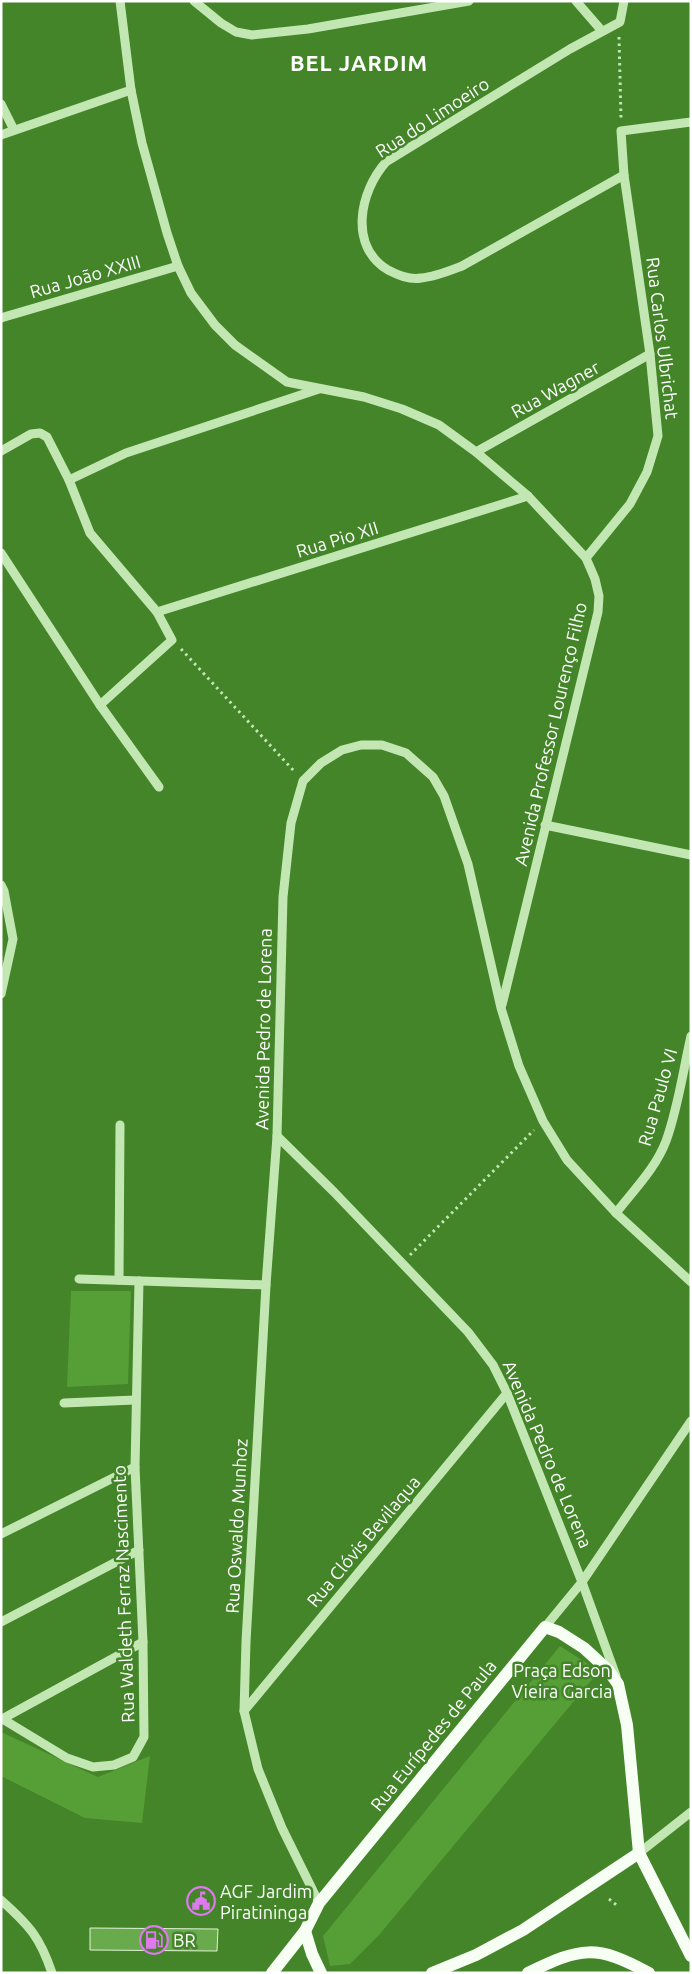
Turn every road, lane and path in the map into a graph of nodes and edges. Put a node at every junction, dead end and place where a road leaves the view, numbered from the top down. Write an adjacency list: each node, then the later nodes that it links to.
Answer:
1 (120, 1): 8 (street, Avenida Professor Lourenço Filho)
2 (194, 1): 3 (street)
3 (469, 1)
4 (576, 1): 7 (street)
5 (624, 1): 6 (street)
6 (620, 22): 7 (street, Rua do Limoeiro); 12 (path)
7 (602, 31): 14 (street, Rua do Limoeiro)
8 (131, 90): 11 (street); 15 (street, Avenida Professor Lourenço Filho)
9 (1, 104): 11 (street)
10 (691, 122): 12 (street)
11 (14, 130): 13 (street)
12 (621, 131): 14 (street, Rua Carlos Ulbrichat)
13 (1, 135)
14 (624, 175): 17 (street, Rua Carlos Ulbrichat)
15 (178, 266): 16 (street, Rua João XXIII); 18 (street, Avenida Professor Lourenço Filho)
16 (1, 318)
17 (650, 354): 20 (street, Rua Wagner); 24 (street, Rua Carlos Ulbrichat)
18 (320, 389): 20 (street, Avenida Professor Lourenço Filho); 21 (street)
19 (1, 451): 21 (street)
20 (476, 452): 22 (street, Avenida Professor Lourenço Filho)
21 (69, 480): 25 (street)
22 (528, 496): 24 (street, Avenida Professor Lourenço Filho); 25 (street, Rua Pio XII)
23 (1, 553): 27 (street)
24 (586, 558): 30 (street, Avenida Professor Lourenço Filho)
25 (157, 612): 26 (street)
26 (172, 640): 27 (street); 28 (path)
27 (100, 705): 29 (street)
28 (303, 781): 34 (street, Avenida Pedro de Lorena); 38 (street, Avenida Pedro de Lorena)
29 (159, 787)
30 (545, 825): 31 (street); 34 (street, Avenida Professor Lourenço Filho)
31 (691, 855)
32 (1, 885): 33 (street)
33 (1, 994)
34 (501, 1008): 36 (street)
35 (691, 1036): 39 (street, Rua Paulo VI)
36 (543, 1121): 39 (street); 40 (path)
37 (120, 1125): 42 (street)
38 (277, 1136): 40 (street, Avenida Pedro de Lorena); 45 (street, Rua Oswaldo Munhoz)
39 (616, 1213): 44 (street)
40 (402, 1263): 46 (street, Avenida Pedro de Lorena)
41 (79, 1279): 42 (street)
42 (119, 1280): 43 (street)
43 (139, 1281): 45 (street); 47 (street, Rua Waldeth Ferraz Nascimento)
44 (691, 1282)
45 (266, 1285): 58 (street, Rua Oswaldo Munhoz)
46 (507, 1393): 53 (street, Avenida Pedro de Lorena); 58 (street, Rua Clóvis Bevilaqua)
47 (135, 1400): 48 (street); 50 (street, Rua Waldeth Ferraz Nascimento)
48 (64, 1403)
49 (691, 1421): 53 (street, Rua Eurípedes de Paula)
50 (134, 1467): 51 (street); 52 (street, Rua Waldeth Ferraz Nascimento)
51 (1, 1534)
52 (139, 1550): 54 (street); 56 (street, Rua Waldeth Ferraz Nascimento)
53 (582, 1582): 55 (street, Rua Eurípedes de Paula); 57 (street, Avenida Pedro de Lorena)
54 (1, 1622)
55 (545, 1627): 57 (main road, Avenida Pedro de Lorena); 64 (main road, Rua Eurípedes de Paula)
56 (142, 1642): 59 (street); 59 (street, Rua Waldeth Ferraz Nascimento)
57 (618, 1684): 61 (main road, Avenida Pedro de Lorena)
58 (244, 1710): 64 (street, Rua Oswaldo Munhoz)
59 (2, 1718)
60 (691, 1812): 61 (street)
61 (639, 1853): 67 (main road); 71 (main road)
62 (609, 1899): 65 (path)
63 (1, 1900): 68 (street)
64 (319, 1903): 66 (main road, Rua Eurípedes de Paula)
65 (620, 1907)
66 (305, 1931): 69 (main road, Rua Eurípedes de Paula); 70 (main road)
67 (691, 1956)
68 (52, 1973)
69 (272, 1973)
70 (321, 1973)
71 (432, 1973)
72 (528, 1973): 73 (main road)
73 (649, 1973)

